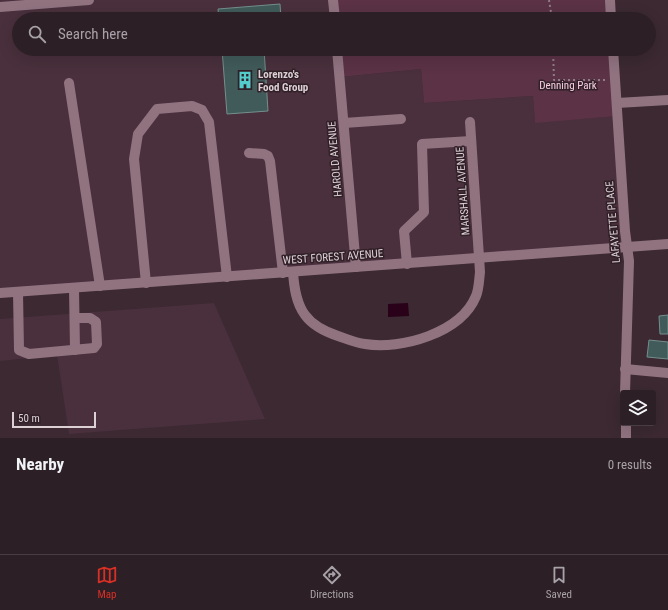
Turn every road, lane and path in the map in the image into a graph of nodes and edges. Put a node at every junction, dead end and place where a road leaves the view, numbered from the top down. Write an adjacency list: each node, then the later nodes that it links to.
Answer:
1 (89, 0): 5 (street)
2 (333, 0): 7 (street)
3 (549, 0): 8 (path)
4 (610, 0): 9 (street)
5 (50, 2): 6 (street)
6 (0, 7)
7 (334, 12)
8 (551, 12)
9 (611, 12)
10 (338, 56): 19 (street, HAROLD AVENUE)
11 (553, 56): 13 (path)
12 (613, 56): 13 (street, LAFAYETTE PLACE)
13 (615, 80): 16 (street, LAFAYETTE PLACE)
14 (69, 83): 30 (street)
15 (668, 100): 16 (street)
16 (617, 103): 23 (street, LAFAYETTE PLACE)
17 (401, 119): 19 (street)
18 (470, 122): 20 (street, MARSHALL AVENUE)
19 (344, 123): 26 (street, HAROLD AVENUE)
20 (471, 141): 24 (street, MARSHALL AVENUE); 25 (street)
21 (249, 153): 27 (street, MARSHALL AVENUE)
22 (668, 244): 23 (street, WEST FOREST AVENUE)
23 (627, 247): 24 (street, WEST FOREST AVENUE); 36 (street, LAFAYETTE PLACE)
24 (479, 258): 25 (street, WEST FOREST AVENUE); 27 (street, MARSHALL AVENUE)
25 (407, 264): 26 (street, WEST FOREST AVENUE)
26 (356, 267): 27 (street, WEST FOREST AVENUE)
27 (288, 272): 28 (street, WEST FOREST AVENUE)
28 (227, 277): 29 (street, WEST FOREST AVENUE); 29 (street)
29 (146, 283): 30 (street, WEST FOREST AVENUE)
30 (100, 286): 31 (street, WEST FOREST AVENUE)
31 (74, 288): 32 (street, WEST FOREST AVENUE); 34 (street)
32 (18, 292): 33 (street, WEST FOREST AVENUE); 35 (street)
33 (0, 293)
34 (75, 318): 35 (street); 35 (street)
35 (75, 350)
36 (625, 368): 37 (street); 38 (street, LAFAYETTE PLACE)
37 (668, 373)
38 (626, 390)
39 (626, 426): 40 (street)
40 (626, 438)

